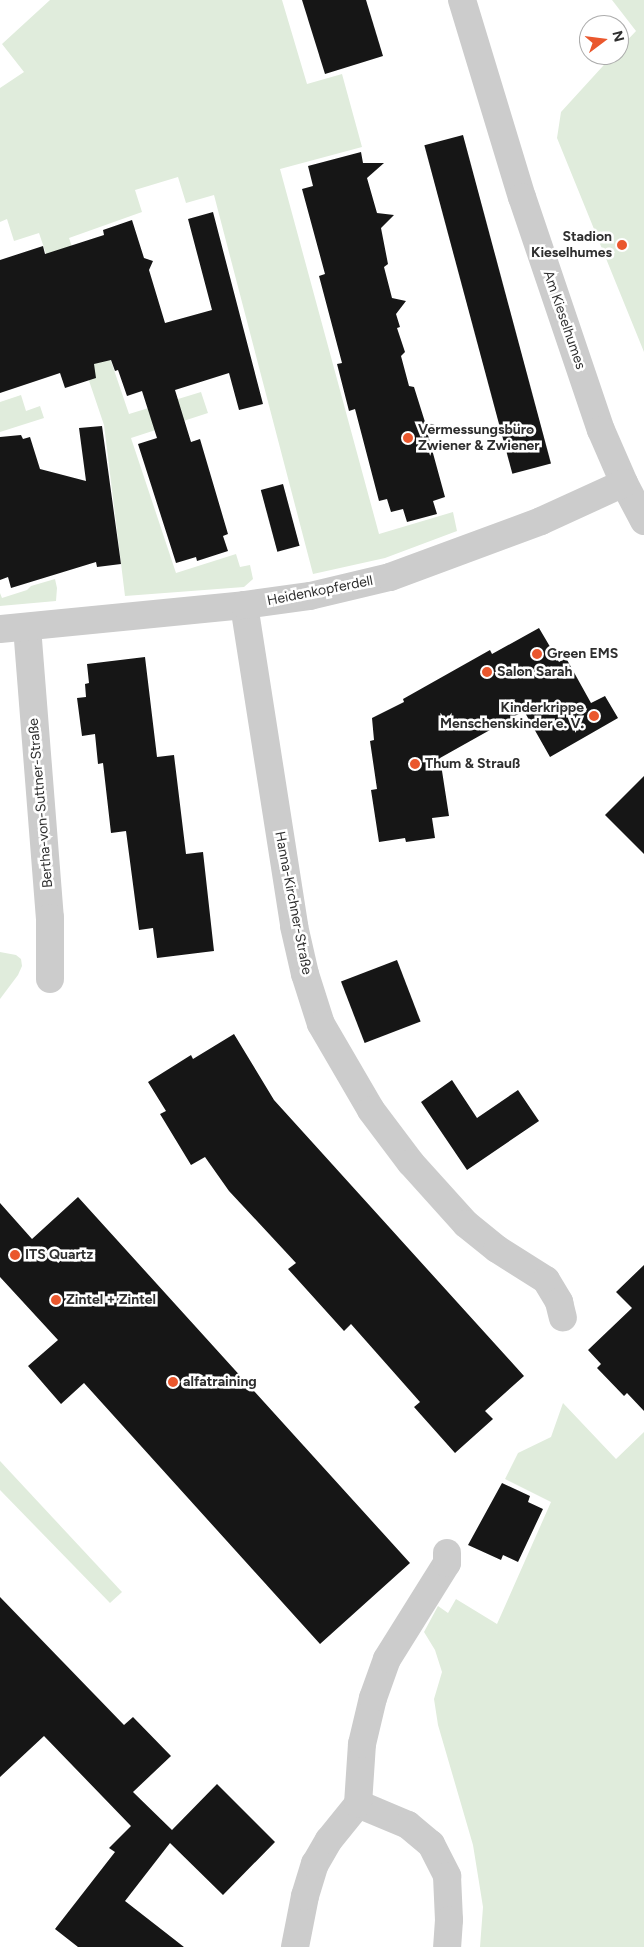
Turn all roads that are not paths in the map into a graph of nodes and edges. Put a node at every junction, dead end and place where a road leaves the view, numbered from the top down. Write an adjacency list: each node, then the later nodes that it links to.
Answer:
1 (462, 0): 2 (street, Am Kieselhumes)
2 (624, 483): 3 (street, Am Kieselhumes); 4 (street, Heidenkopferdell)
3 (644, 521)
4 (244, 605): 5 (street, Heidenkopferdell); 7 (street, Hanna-Kirchner-Straße)
5 (13, 628): 6 (street, Bertha-von-Suttner-Straße)
6 (50, 980)
7 (563, 1318)
8 (447, 1553): 9 (street)
9 (358, 1804): 10 (street); 11 (street)
10 (295, 1947)
11 (447, 1947)

